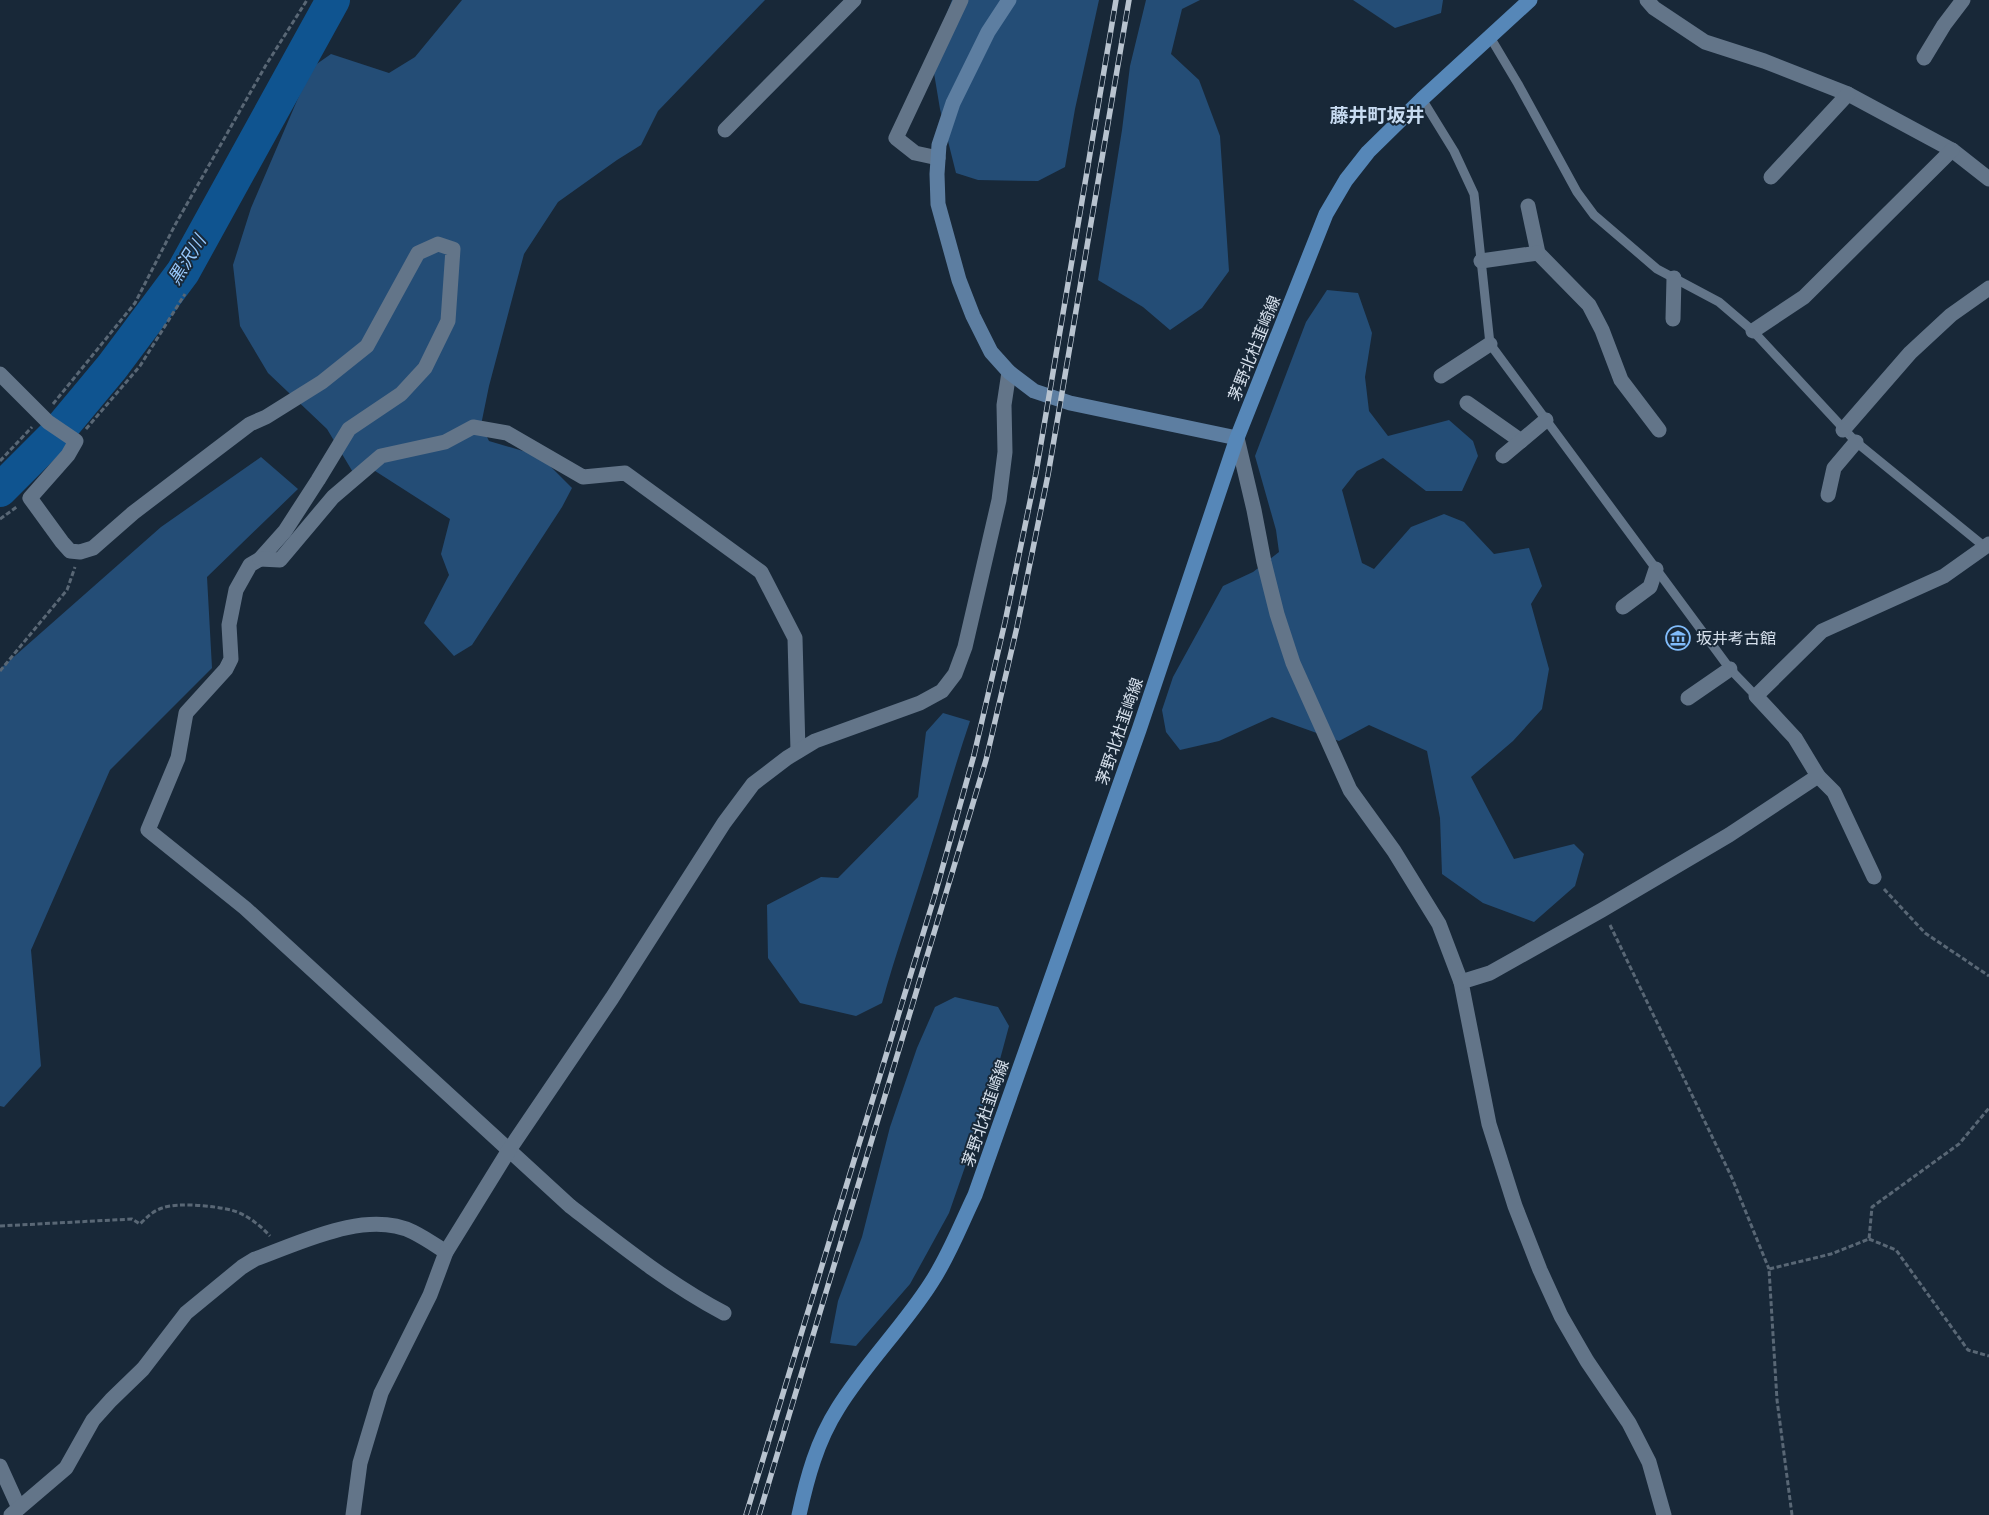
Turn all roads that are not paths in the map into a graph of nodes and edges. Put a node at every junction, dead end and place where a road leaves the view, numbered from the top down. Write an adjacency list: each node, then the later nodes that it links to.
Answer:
1 (854, 0): 11 (street)
2 (961, 0): 13 (street)
3 (1008, 0): 13 (street)
4 (1530, 0): 7 (main road, 茅野北杜韮崎線)
5 (1647, 0): 9 (street)
6 (1963, 0): 8 (street)
7 (1490, 37): 10 (main road, 茅野北杜韮崎線); 19 (lane)
8 (1924, 58)
9 (1848, 94): 12 (street); 14 (street)
10 (1422, 99): 18 (lane); 31 (main road, 茅野北杜韮崎線)
11 (725, 130)
12 (1952, 150): 15 (street); 22 (street)
13 (938, 158): 24 (street)
14 (1771, 177)
15 (1989, 179)
16 (1528, 206): 17 (street)
17 (1538, 253): 18 (street); 29 (street)
18 (1481, 261): 23 (lane)
19 (1674, 278): 21 (street); 22 (lane)
20 (1989, 288): 30 (street)
21 (1673, 319)
22 (1753, 331): 30 (lane)
23 (1490, 344): 26 (street); 28 (lane)
24 (1009, 372): 31 (street); 43 (street)
25 (0, 374): 37 (street)
26 (1441, 376)
27 (1467, 403): 32 (street)
28 (1546, 420): 32 (street); 38 (lane)
29 (1659, 430)
30 (1844, 430): 33 (lane)
31 (1237, 438): 46 (street); 53 (main road, 茅野北杜韮崎線)
32 (1521, 441): 34 (street)
33 (1856, 442): 35 (street); 36 (lane)
34 (1502, 456)
35 (1828, 495)
36 (1988, 547): 41 (street)
37 (260, 559): 43 (street); 47 (street)
38 (1656, 569): 39 (street); 40 (lane)
39 (1624, 607)
40 (1730, 669): 41 (lane); 42 (street)
41 (1756, 696): 44 (street)
42 (1688, 698)
43 (798, 752): 47 (street)
44 (1818, 776): 45 (street); 46 (street)
45 (1874, 877)
46 (1461, 982): 54 (street)
47 (509, 1150): 48 (street); 49 (street)
48 (446, 1252): 51 (street); 52 (street)
49 (724, 1313)
50 (0, 1466): 51 (street)
51 (15, 1512)
52 (354, 1515)
53 (799, 1515)
54 (1664, 1515)

